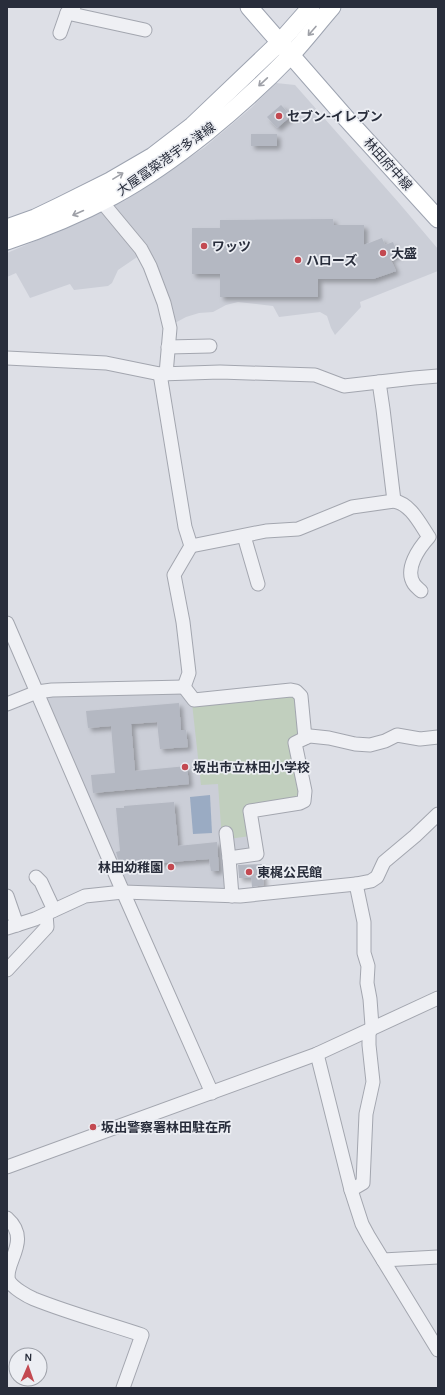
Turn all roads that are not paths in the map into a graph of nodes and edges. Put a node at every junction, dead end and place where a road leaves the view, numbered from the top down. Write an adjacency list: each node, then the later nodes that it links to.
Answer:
1 (249, 7): 7 (main road)
2 (311, 7): 7 (main road)
3 (332, 7): 7 (main road, one-way to 7)
4 (70, 10): 5 (street); 6 (street)
5 (145, 30)
6 (60, 33)
7 (286, 49): 8 (main road, 大屋冨築港宇多津線, one-way to 8); 9 (main road, 林田府中線); 10 (main road, 大屋冨築港宇多津線, one-way to 7)
8 (102, 202): 11 (main road, 大屋冨築港宇多津線, one-way to 11); 13 (street)
9 (438, 219)
10 (7, 228)
11 (7, 241)
12 (210, 346): 13 (street)
13 (168, 347): 15 (street)
14 (7, 358): 15 (street)
15 (163, 374): 17 (street); 20 (street)
16 (438, 376): 17 (street)
17 (379, 382): 18 (street)
18 (394, 501): 19 (street); 22 (street)
19 (244, 536): 20 (street); 21 (street)
20 (191, 546): 24 (street)
21 (258, 584)
22 (422, 591)
23 (7, 623): 25 (street)
24 (184, 687): 25 (street); 28 (street)
25 (37, 692): 26 (street); 34 (street)
26 (7, 704)
27 (438, 737): 28 (street)
28 (305, 738): 31 (street)
29 (436, 818): 33 (street)
30 (226, 833): 31 (street)
31 (229, 858): 36 (street)
32 (36, 877): 37 (street)
33 (356, 884): 36 (street); 41 (street)
34 (123, 892): 36 (street); 37 (street); 43 (street)
35 (7, 896): 38 (street)
36 (232, 896)
37 (50, 912): 38 (street); 39 (street)
38 (12, 927)
39 (7, 970)
40 (438, 998): 41 (street)
41 (370, 1030): 42 (street); 45 (street)
42 (317, 1054): 43 (street); 45 (street)
43 (212, 1093): 44 (street)
44 (7, 1167)
45 (351, 1190): 48 (street)
46 (7, 1218): 50 (street)
47 (438, 1257): 48 (street)
48 (383, 1260): 49 (street)
49 (438, 1350)
50 (123, 1388)

